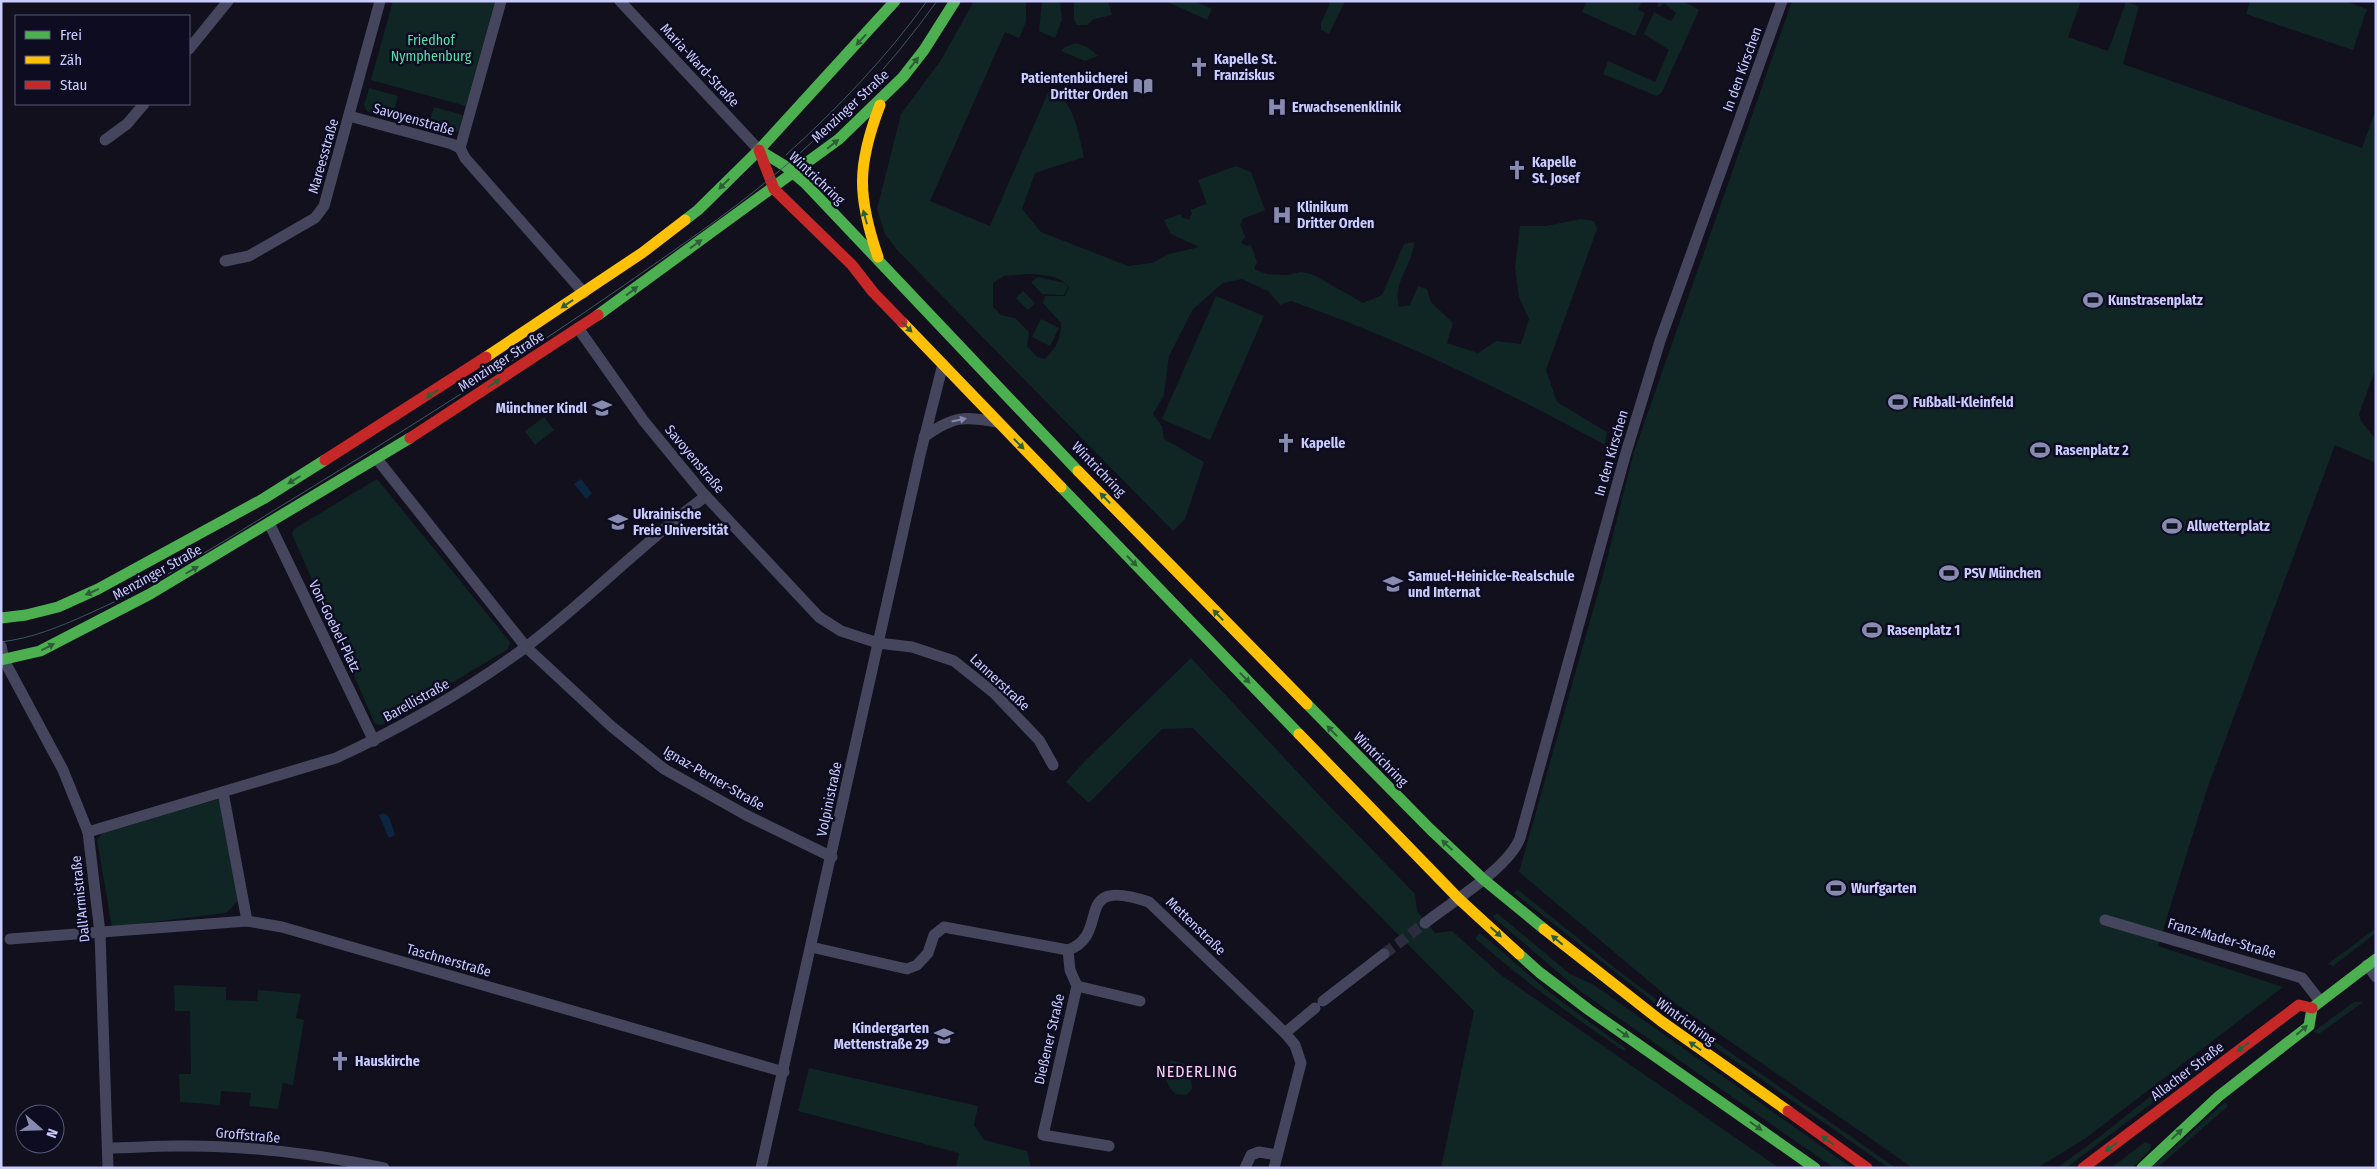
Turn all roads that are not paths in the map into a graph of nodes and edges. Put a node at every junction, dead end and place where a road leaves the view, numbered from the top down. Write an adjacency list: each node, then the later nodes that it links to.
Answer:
1 (228, 1): 8 (street)
2 (380, 1): 11 (street, Mareesstraße)
3 (501, 1): 13 (street)
4 (620, 1): 14 (street, Maria-Ward-Straße)
5 (895, 1): 14 (main road, Menzinger Straße, one-way to 14)
6 (955, 1): 9 (main road, Menzinger Straße, one-way to 6)
7 (1782, 1): 37 (street, In den Kirschen)
8 (190, 48)
9 (882, 99): 15 (main road, Menzinger Straße, one-way to 9); 18 (main road, one-way to 9)
10 (143, 105): 12 (street)
11 (349, 116): 13 (street, Savoyenstraße); 17 (street, Mareesstraße)
12 (105, 140)
13 (460, 148): 19 (street, Savoyenstraße)
14 (759, 150): 15 (main road, Wintrichring); 16 (main road); 19 (main road, Menzinger Straße, one-way to 19)
15 (794, 174): 16 (main road, Menzinger Straße); 18 (main road, Wintrichring)
16 (774, 188): 20 (main road, Menzinger Straße, one-way to 16); 21 (main road, one-way to 21)
17 (225, 261)
18 (880, 264): 37 (main road, Wintrichring, one-way to 18)
19 (584, 293): 27 (main road, Menzinger Straße, one-way to 27)
20 (578, 328): 24 (main road, Menzinger Straße, one-way to 20); 25 (street, Savoyenstraße)
21 (943, 364): 22 (main road); 23 (street, Volpinistraße)
22 (999, 422): 23 (street, one-way to 22); 38 (main road, one-way to 38)
23 (924, 437): 28 (street, Volpinistraße)
24 (377, 459): 26 (main road, Menzinger Straße); 30 (street)
25 (706, 496): 28 (street, Savoyenstraße); 30 (street, Barellistraße)
26 (270, 525): 31 (main road, Menzinger Straße, one-way to 26); 32 (street, Von-Goebel-Platz)
27 (1, 618)
28 (878, 643): 33 (street, Lannerstraße); 36 (street, Volpinistraße)
29 (1, 646): 31 (street, Dall'Armistraße)
30 (526, 647): 32 (street, Barellistraße); 36 (street, Ignaz-Perner-Straße)
31 (3, 660): 35 (street, Dall'Armistraße)
32 (374, 741): 34 (street, Barellistraße)
33 (1052, 765)
34 (223, 792): 35 (street, Barellistraße); 40 (street)
35 (88, 832): 42 (street, Dall'Armistraße)
36 (832, 857): 44 (street, Volpinistraße)
37 (1483, 879): 38 (street, In den Kirschen); 63 (main road, Wintrichring, one-way to 37)
38 (1460, 899): 41 (street, In den Kirschen); 62 (main road, one-way to 62)
39 (2105, 920): 51 (street, Franz-Mader-Straße)
40 (246, 921): 42 (street, Taschnerstraße); 53 (street, Taschnerstraße)
41 (1425, 923)
42 (100, 933): 43 (street, Taschnerstraße); 55 (street, Dall'Armistraße)
43 (10, 939)
44 (811, 948): 45 (street); 53 (street, Volpinistraße)
45 (1068, 950): 49 (street, Dießener Straße); 52 (street, Mettenstraße)
46 (1384, 954): 52 (street)
47 (2372, 962): 48 (street); 51 (main road, Allacher Straße)
48 (2376, 977)
49 (1077, 986): 50 (street); 54 (street, Dießener Straße)
50 (1140, 1001)
51 (2316, 1004): 64 (main road, Allacher Straße, one-way to 64); 65 (main road, one-way to 51)
52 (1285, 1033): 56 (street, Mettenstraße)
53 (784, 1072): 59 (street, Volpinistraße)
54 (1109, 1146)
55 (108, 1148): 57 (street, Dall'Armistraße); 58 (street, Groffstraße)
56 (1277, 1155): 60 (street); 61 (street, Mettenstraße)
57 (108, 1168)
58 (384, 1168)
59 (761, 1168)
60 (1246, 1168)
61 (1274, 1168)
62 (1815, 1168)
63 (1867, 1168)
64 (2083, 1168)
65 (2142, 1168)

